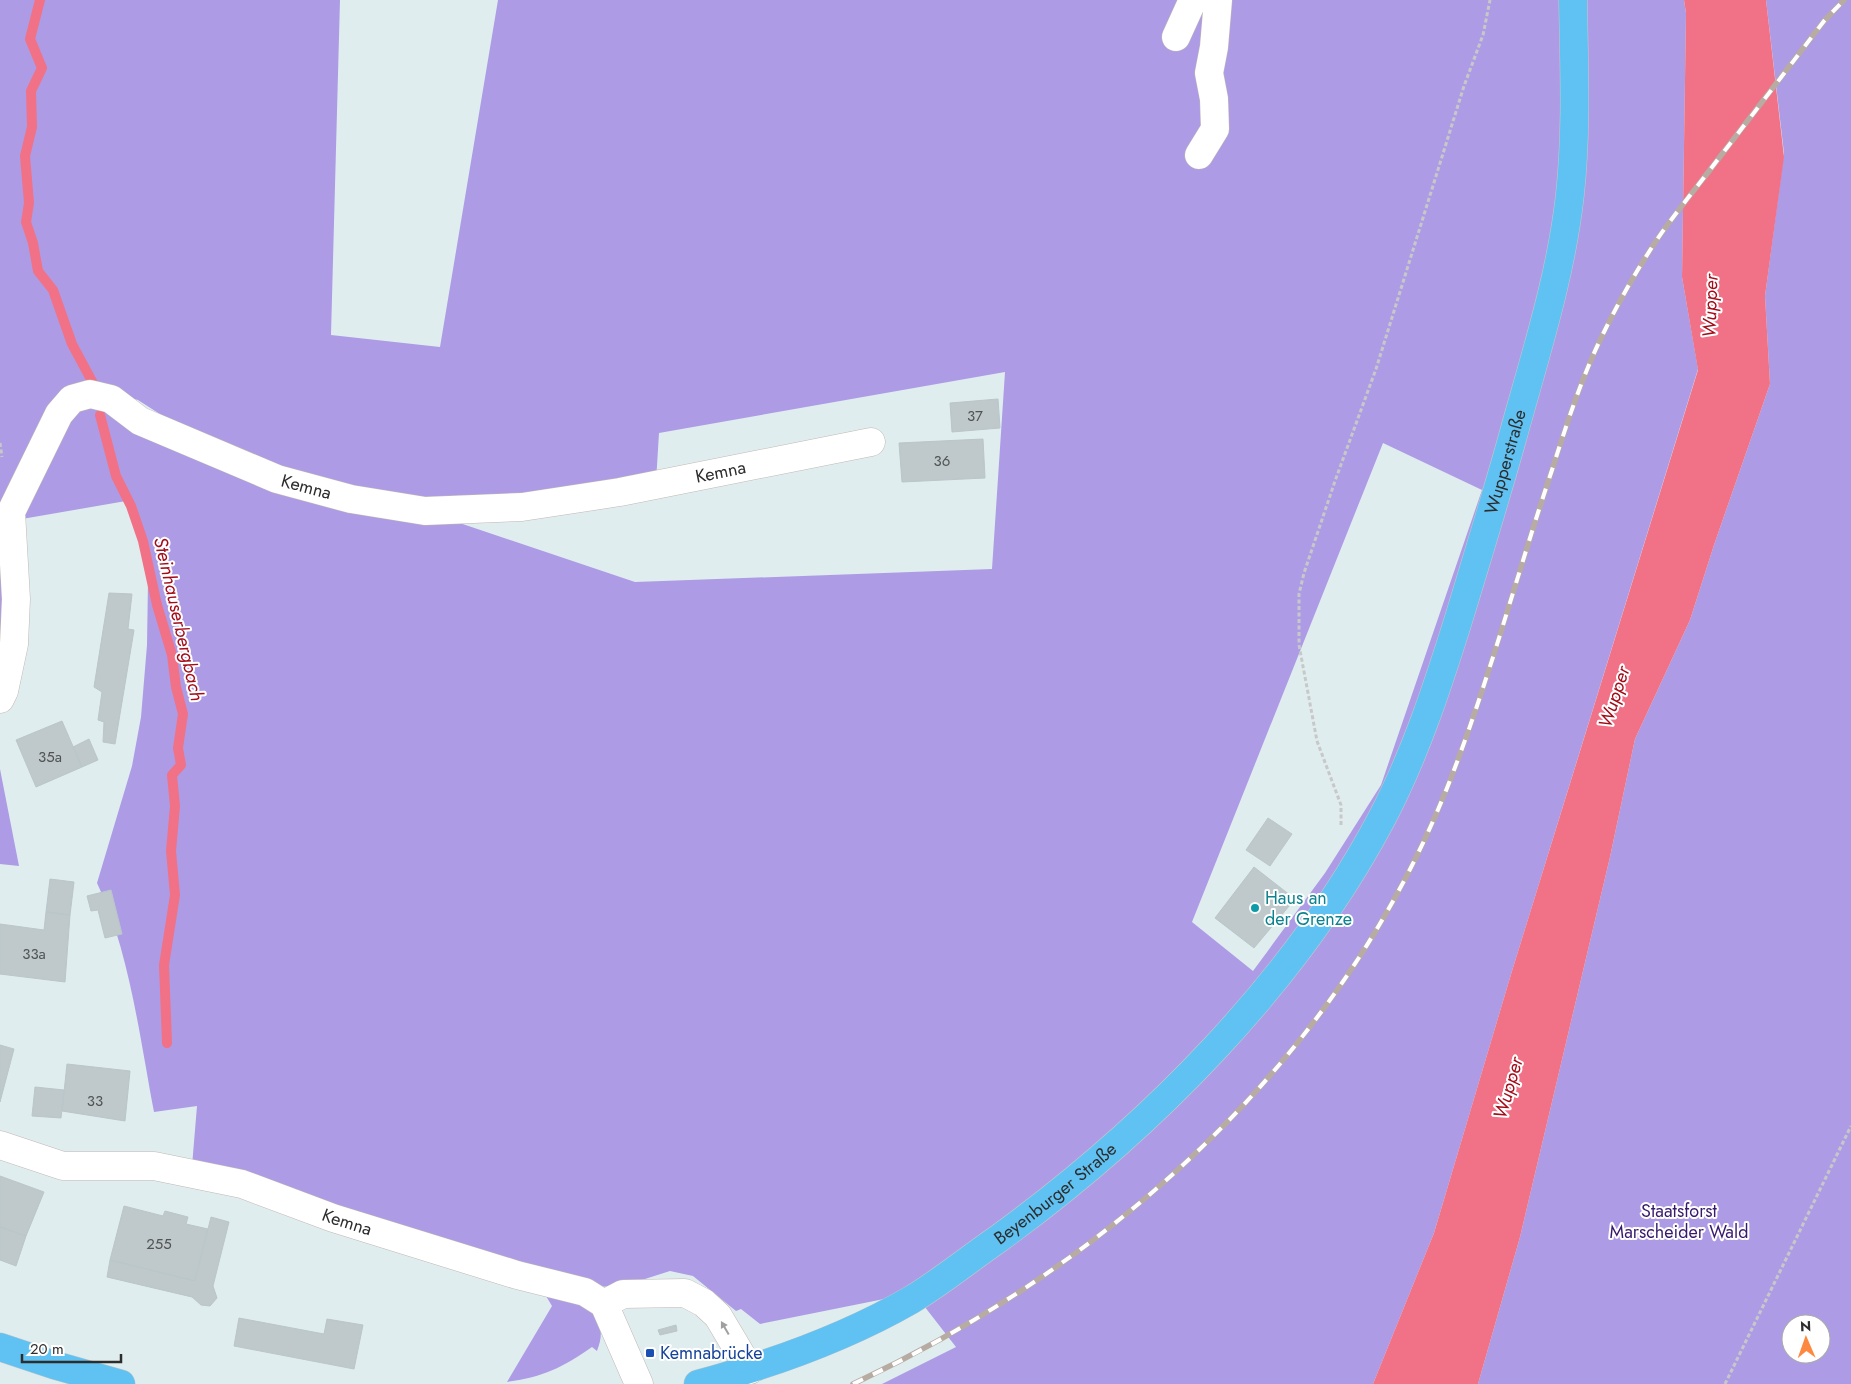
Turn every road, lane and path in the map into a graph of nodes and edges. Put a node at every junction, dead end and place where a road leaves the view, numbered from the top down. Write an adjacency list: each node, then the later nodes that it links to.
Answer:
1 (1196, 0): 5 (street)
2 (1218, 0): 6 (street)
3 (1490, 0): 9 (path)
4 (1574, 0): 10 (main road, Wupperstraße)
5 (1176, 37)
6 (1199, 155)
7 (871, 442): 8 (street, Kemna)
8 (0, 699)
9 (1340, 829)
10 (1335, 898): 15 (main road, Beyenburger Straße)
11 (1851, 1126): 19 (path)
12 (0, 1145): 13 (street, Kemna)
13 (604, 1304): 15 (street, one-way to 13); 17 (street)
14 (0, 1347): 16 (main road)
15 (750, 1370): 18 (main road, Beyenburger Straße)
16 (121, 1384)
17 (639, 1384)
18 (698, 1384)
19 (1725, 1384)

